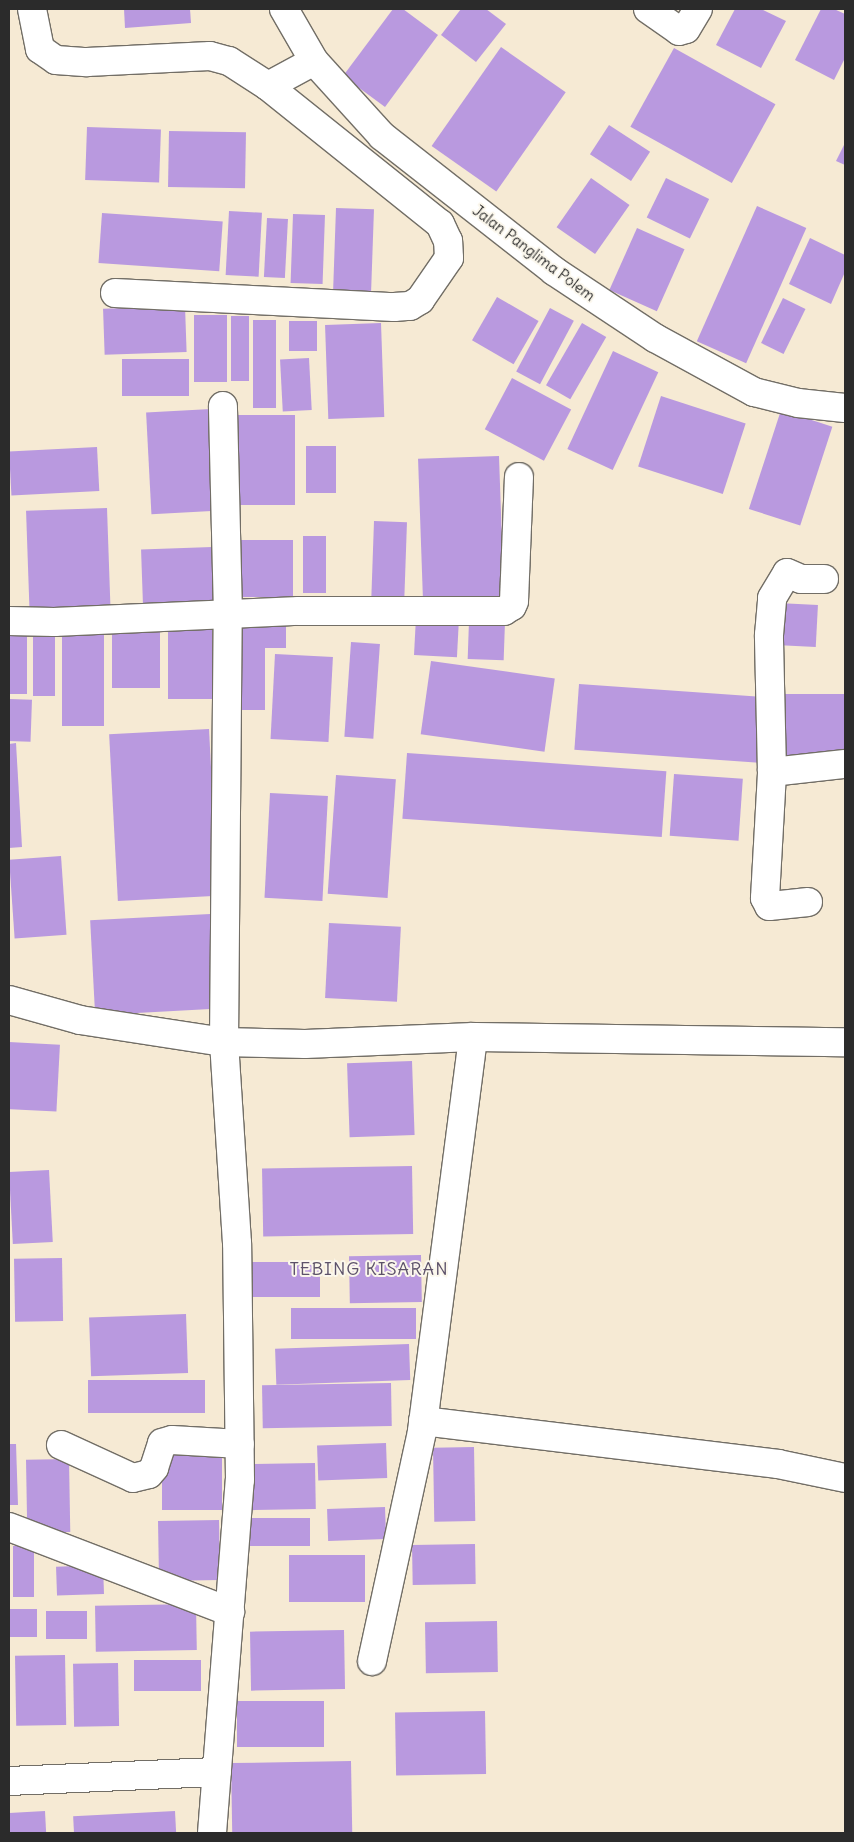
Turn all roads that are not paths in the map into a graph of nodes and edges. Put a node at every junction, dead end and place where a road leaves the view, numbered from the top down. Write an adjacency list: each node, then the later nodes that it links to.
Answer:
1 (32, 9): 6 (street)
2 (284, 9): 5 (street, Jalan Panglima Polem)
3 (648, 9): 4 (street)
4 (698, 9)
5 (314, 61): 6 (street); 9 (street, Jalan Panglima Polem)
6 (268, 86): 7 (street)
7 (115, 293)
8 (223, 406): 12 (street)
9 (845, 408)
10 (519, 477): 12 (street)
11 (824, 579): 15 (street)
12 (228, 614): 13 (street); 19 (street)
13 (9, 621)
14 (845, 764): 15 (street)
15 (772, 772): 16 (street)
16 (808, 902)
17 (9, 1000): 19 (street)
18 (472, 1038): 19 (street); 20 (street); 21 (street)
19 (224, 1042): 23 (street)
20 (845, 1042)
21 (423, 1421): 24 (street); 27 (street)
22 (61, 1444): 23 (street)
23 (240, 1444): 26 (street)
24 (845, 1478)
25 (9, 1527): 26 (street)
26 (230, 1612): 28 (street)
27 (372, 1661)
28 (217, 1772): 29 (street); 30 (street)
29 (9, 1781)
30 (212, 1833)

